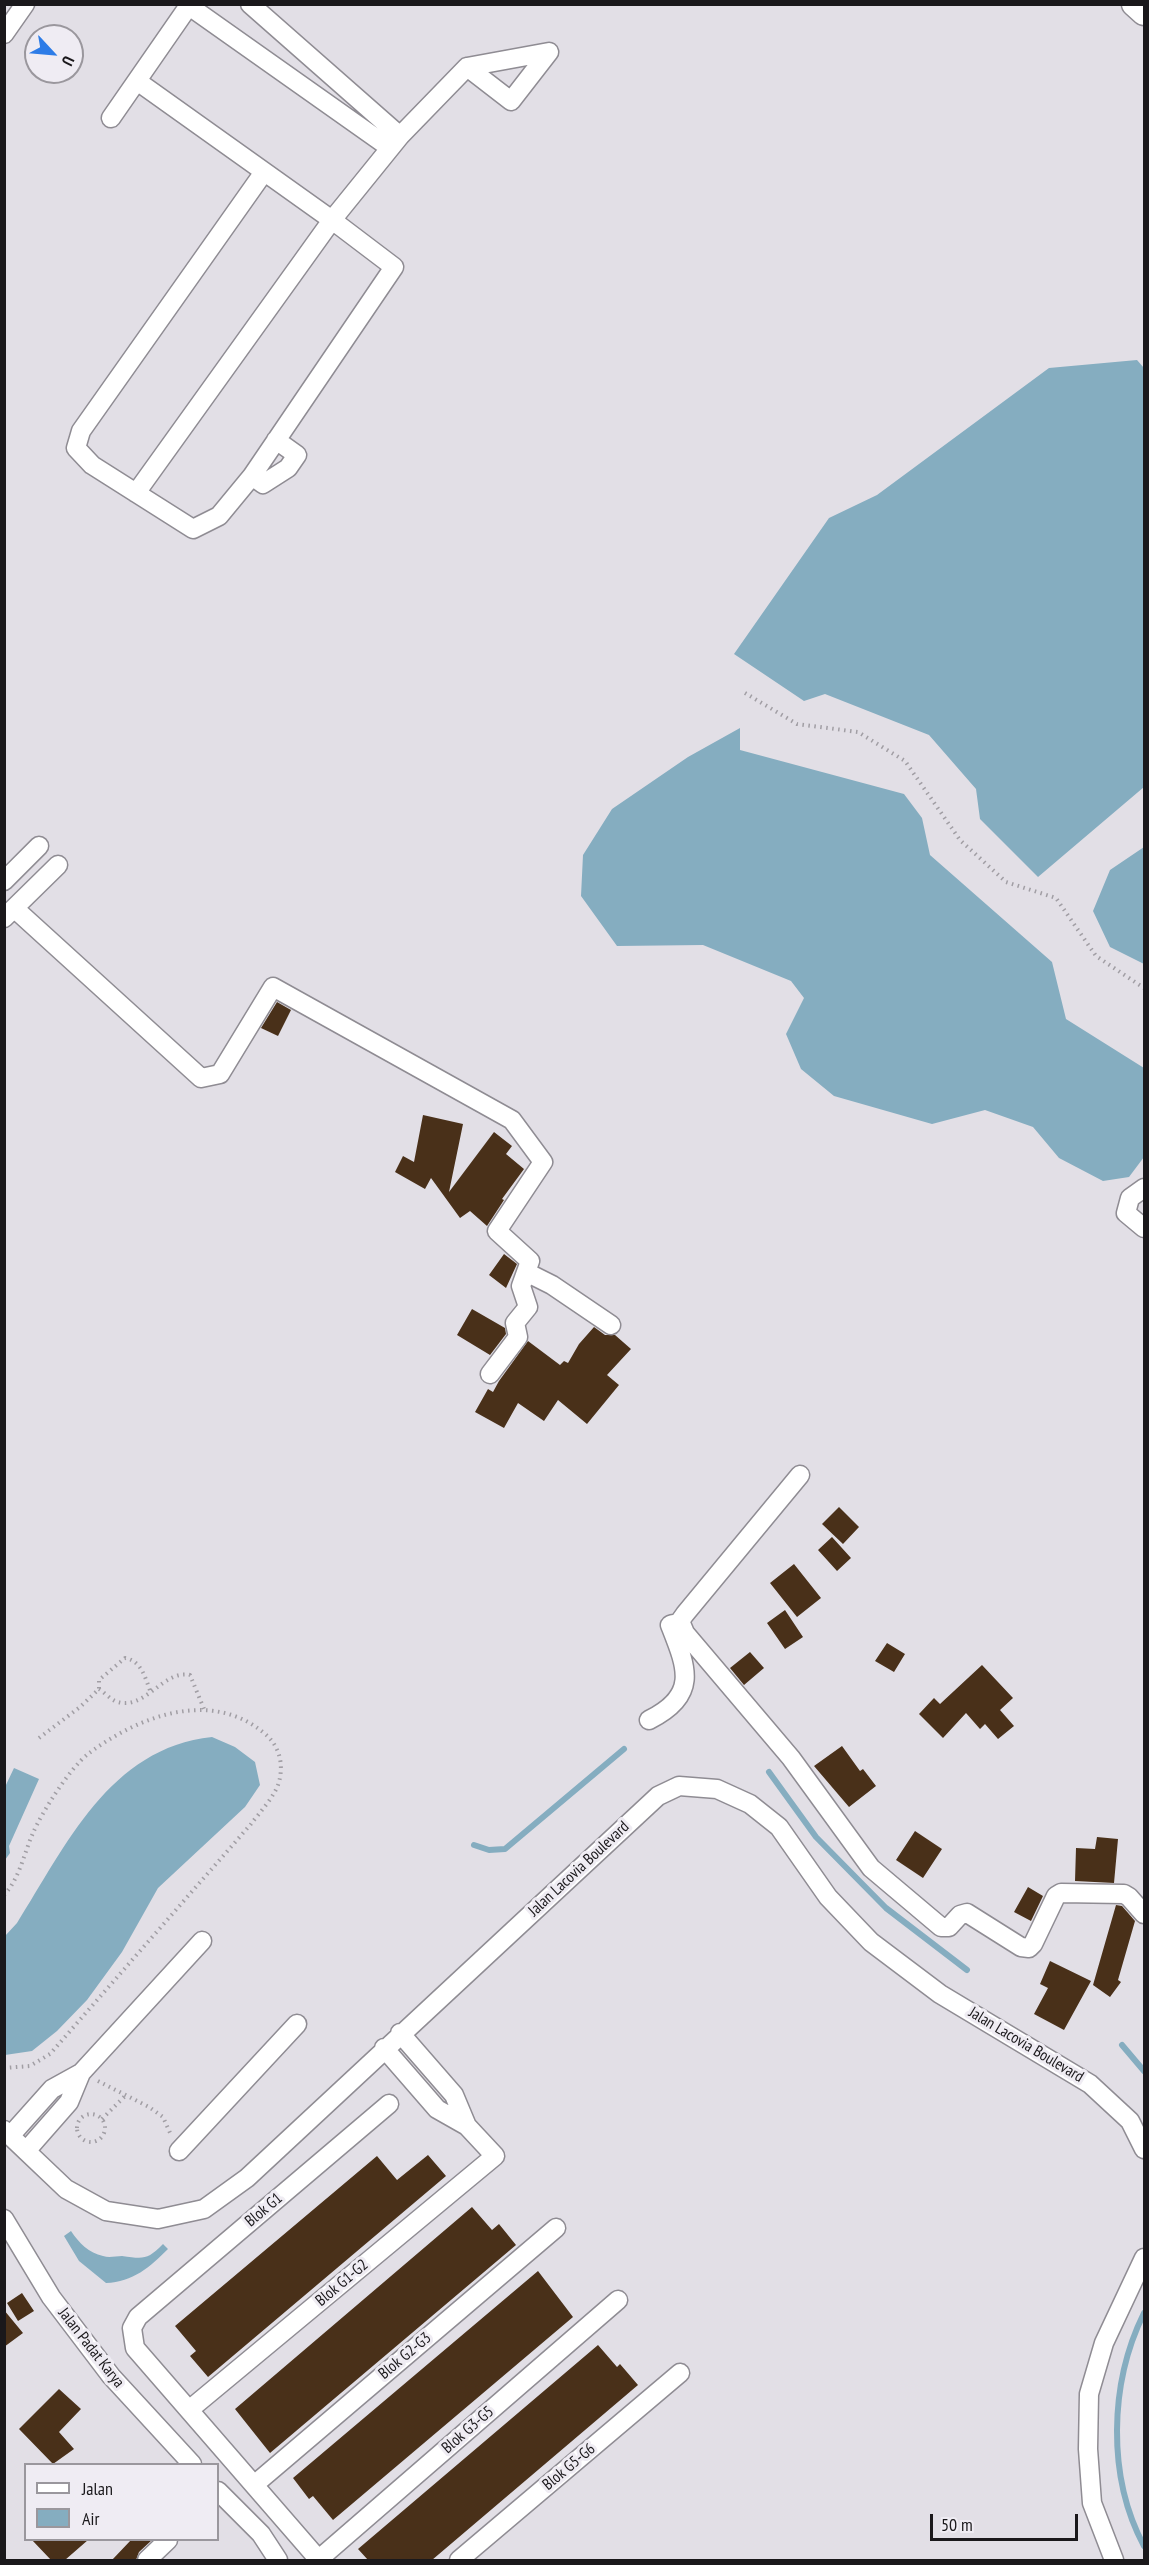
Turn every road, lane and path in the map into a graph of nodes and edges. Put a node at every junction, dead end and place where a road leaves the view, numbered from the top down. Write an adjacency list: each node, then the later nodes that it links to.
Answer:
1 (25, 4): 6 (street)
2 (250, 4): 10 (street)
3 (1134, 4): 5 (street)
4 (189, 5): 8 (street); 10 (street)
5 (1144, 13)
6 (4, 34)
7 (467, 67): 10 (street)
8 (137, 81): 9 (street); 11 (street)
9 (111, 118)
10 (395, 142): 12 (street)
11 (264, 172): 12 (street); 15 (street)
12 (332, 220): 13 (street); 15 (street)
13 (276, 440): 14 (street); 14 (street)
14 (252, 476): 15 (street)
15 (136, 493)
16 (745, 693): 21 (path)
17 (39, 846): 19 (street)
18 (58, 865): 20 (street)
19 (4, 881)
20 (9, 913): 24 (street)
21 (1144, 988)
22 (1144, 1188): 23 (street)
23 (1144, 1228)
24 (526, 1272): 25 (street); 26 (street)
25 (611, 1325)
26 (490, 1374)
27 (800, 1475): 28 (street)
28 (680, 1621): 32 (street); 35 (street)
29 (99, 1689): 30 (path); 30 (path); 33 (path)
30 (151, 1693): 31 (path)
31 (204, 1709): 34 (path); 40 (path)
32 (649, 1720)
33 (39, 1738)
34 (4, 1895)
35 (1144, 1914)
36 (202, 1941): 41 (street)
37 (297, 2024): 49 (street)
38 (400, 2033): 39 (street, Jalan Lacovia Boulevard); 45 (street); 47 (street, Jalan Lacovia Boulevard)
39 (384, 2048): 45 (street); 48 (street, Jalan Lacovia Boulevard)
40 (4, 2068)
41 (84, 2069): 42 (path); 46 (street); 48 (street)
42 (126, 2095): 44 (path); 49 (path)
43 (389, 2104): 55 (street, Blok G1)
44 (102, 2119): 44 (path)
45 (467, 2126): 55 (street, Blok G1-G2)
46 (7, 2133): 48 (street, Jalan Lacovia Boulevard)
47 (1144, 2149)
48 (26, 2151)
49 (179, 2151)
50 (4, 2219): 56 (street, Jalan Padat Karya)
51 (555, 2228): 57 (street, Blok G2-G3)
52 (1144, 2258): 64 (street)
53 (618, 2300): 62 (street, Blok G3-G5)
54 (680, 2373): 63 (street, Blok G5-G6)
55 (189, 2410): 57 (street)
56 (191, 2463)
57 (254, 2485): 62 (street)
58 (219, 2492): 61 (street)
59 (167, 2541): 60 (street)
60 (147, 2560)
61 (278, 2560)
62 (319, 2560)
63 (459, 2560)
64 (1114, 2560)

